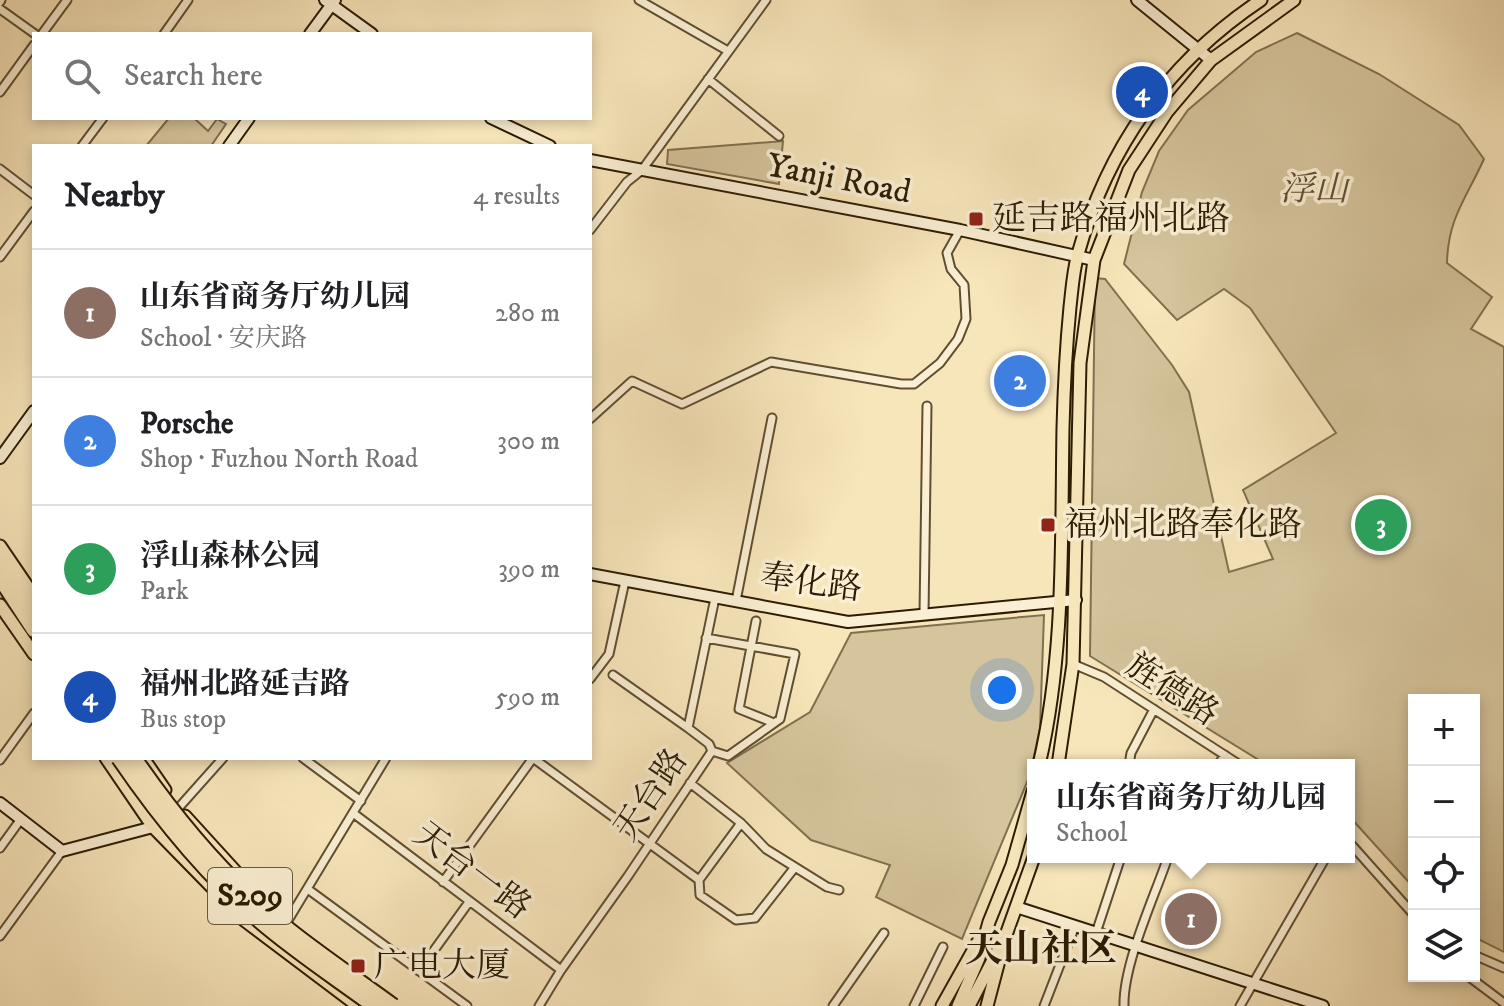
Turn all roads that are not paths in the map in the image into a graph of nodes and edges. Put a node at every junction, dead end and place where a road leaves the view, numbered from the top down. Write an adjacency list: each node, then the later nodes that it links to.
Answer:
1 (67, 0): 12 (street)
2 (188, 0): 10 (street)
3 (639, 0): 17 (street)
4 (766, 0): 17 (street)
5 (1137, 0): 16 (street)
6 (1261, 0): 16 (main road)
7 (1294, 0): 18 (main road)
8 (330, 2): 13 (street); 14 (street)
9 (0, 9): 11 (street)
10 (166, 31)
11 (32, 32)
12 (43, 32)
13 (311, 32)
14 (369, 32)
15 (32, 48): 20 (street)
16 (1198, 48): 18 (street); 35 (main road)
17 (728, 51): 19 (street)
18 (1211, 60): 37 (main road)
19 (708, 79): 24 (street); 30 (street)
20 (0, 92)
21 (102, 120): 25 (street)
22 (248, 120): 26 (street)
23 (495, 120): 27 (street)
24 (779, 136)
25 (84, 144)
26 (230, 144)
27 (546, 144)
28 (592, 160): 30 (street, Yanji Road)
29 (0, 169): 31 (street)
30 (642, 170): 33 (street); 34 (street, Yanji Road)
31 (32, 193)
32 (32, 214): 36 (street)
33 (592, 227)
34 (960, 230): 35 (street, Yanji Road); 40 (street)
35 (1077, 255): 37 (street, Yanji Road); 50 (main road)
36 (0, 257)
37 (1094, 260): 51 (main road)
38 (927, 406): 55 (street)
39 (32, 414): 42 (street)
40 (592, 417)
41 (772, 418): 52 (street)
42 (0, 458)
43 (0, 546): 48 (main road)
44 (0, 558): 54 (highway)
45 (592, 574): 47 (street, 奉化路)
46 (0, 578): 57 (highway)
47 (625, 581): 49 (street, 奉化路); 63 (street)
48 (32, 593)
49 (715, 598): 52 (street, 奉化路); 58 (street, 天台路)
50 (1060, 600): 51 (street, 奉化路); 55 (street, 奉化路); 70 (main road)
51 (1076, 600): 61 (main road)
52 (736, 601): 55 (street, 奉化路)
53 (0, 605): 60 (main road)
54 (32, 606)
55 (924, 614)
56 (756, 621): 59 (street)
57 (32, 627)
58 (706, 638): 59 (street); 67 (street, 天台路)
59 (751, 646): 66 (street); 66 (street)
60 (32, 651)
61 (1073, 664): 64 (street, 旌德路); 71 (main road)
62 (613, 675): 67 (street)
63 (592, 676)
64 (1154, 709): 69 (street, 旌德路); 72 (street)
65 (32, 716): 75 (street)
66 (774, 723): 68 (street)
67 (688, 728): 68 (street, 天台路)
68 (712, 751): 85 (street, 天台路)
69 (1225, 755): 73 (street); 74 (street, 旌德路)
70 (1040, 759)
71 (1059, 759)
72 (1130, 759)
73 (1222, 759)
74 (1231, 759)
75 (0, 760)
76 (107, 760): 93 (main road)
77 (120, 760): 130 (highway, S209, bridge)
78 (135, 760): 131 (highway, S209, bridge)
79 (144, 760): 88 (main road)
80 (221, 760): 88 (street)
81 (306, 760): 86 (street)
82 (385, 760): 86 (street)
83 (532, 760): 104 (street)
84 (536, 760): 94 (street)
85 (690, 783): 92 (street); 94 (street, 天台路)
86 (361, 801): 90 (street)
87 (0, 803): 91 (street)
88 (179, 810): 93 (street); 110 (main road)
89 (1027, 812): 111 (main road)
90 (353, 813): 104 (street, 天台一路); 105 (street)
91 (21, 819): 95 (street); 97 (street)
92 (741, 823): 102 (street); 103 (street)
93 (153, 827): 97 (street); 117 (main road)
94 (648, 845): 103 (street); 124 (street, 天台路)
95 (0, 848)
96 (1355, 849): 109 (street)
97 (62, 851): 116 (street)
98 (1032, 863): 108 (main road)
99 (1119, 863): 114 (street)
100 (1166, 863): 118 (street)
101 (1323, 863): 127 (street)
102 (795, 867): 103 (street); 106 (street)
103 (699, 880)
104 (443, 882): 107 (street, 天台一路)
105 (309, 890): 110 (street); 125 (street)
106 (839, 890)
107 (469, 902): 124 (street, 天台一路); 125 (street)
108 (1016, 907): 112 (street); 115 (main road)
109 (1410, 910)
110 (287, 922): 117 (street); 132 (main road)
111 (989, 922): 120 (main road); 139 (main road)
112 (1075, 926): 114 (street); 143 (street)
113 (884, 933): 135 (street)
114 (1096, 933): 118 (street)
115 (1006, 935): 122 (main road); 140 (main road)
116 (0, 936)
117 (273, 943): 129 (main road)
118 (1137, 946): 127 (street); 144 (street)
119 (943, 947): 136 (street)
120 (973, 950): 137 (main road); 138 (main road)
121 (1480, 958): 123 (street)
122 (998, 966): 141 (main road); 142 (main road)
123 (1504, 968)
124 (561, 970): 134 (street, 天台路)
125 (419, 971): 133 (street)
126 (1476, 982): 128 (street)
127 (1252, 984): 145 (street); 146 (street)
128 (1504, 1003)
129 (358, 1006)
130 (374, 1006)
131 (393, 1006)
132 (400, 1006)
133 (467, 1006)
134 (539, 1006)
135 (833, 1006)
136 (914, 1006)
137 (942, 1006)
138 (950, 1006)
139 (958, 1006)
140 (969, 1006)
141 (979, 1006)
142 (987, 1006)
143 (1044, 1006)
144 (1124, 1006)
145 (1240, 1006)
146 (1323, 1006)

